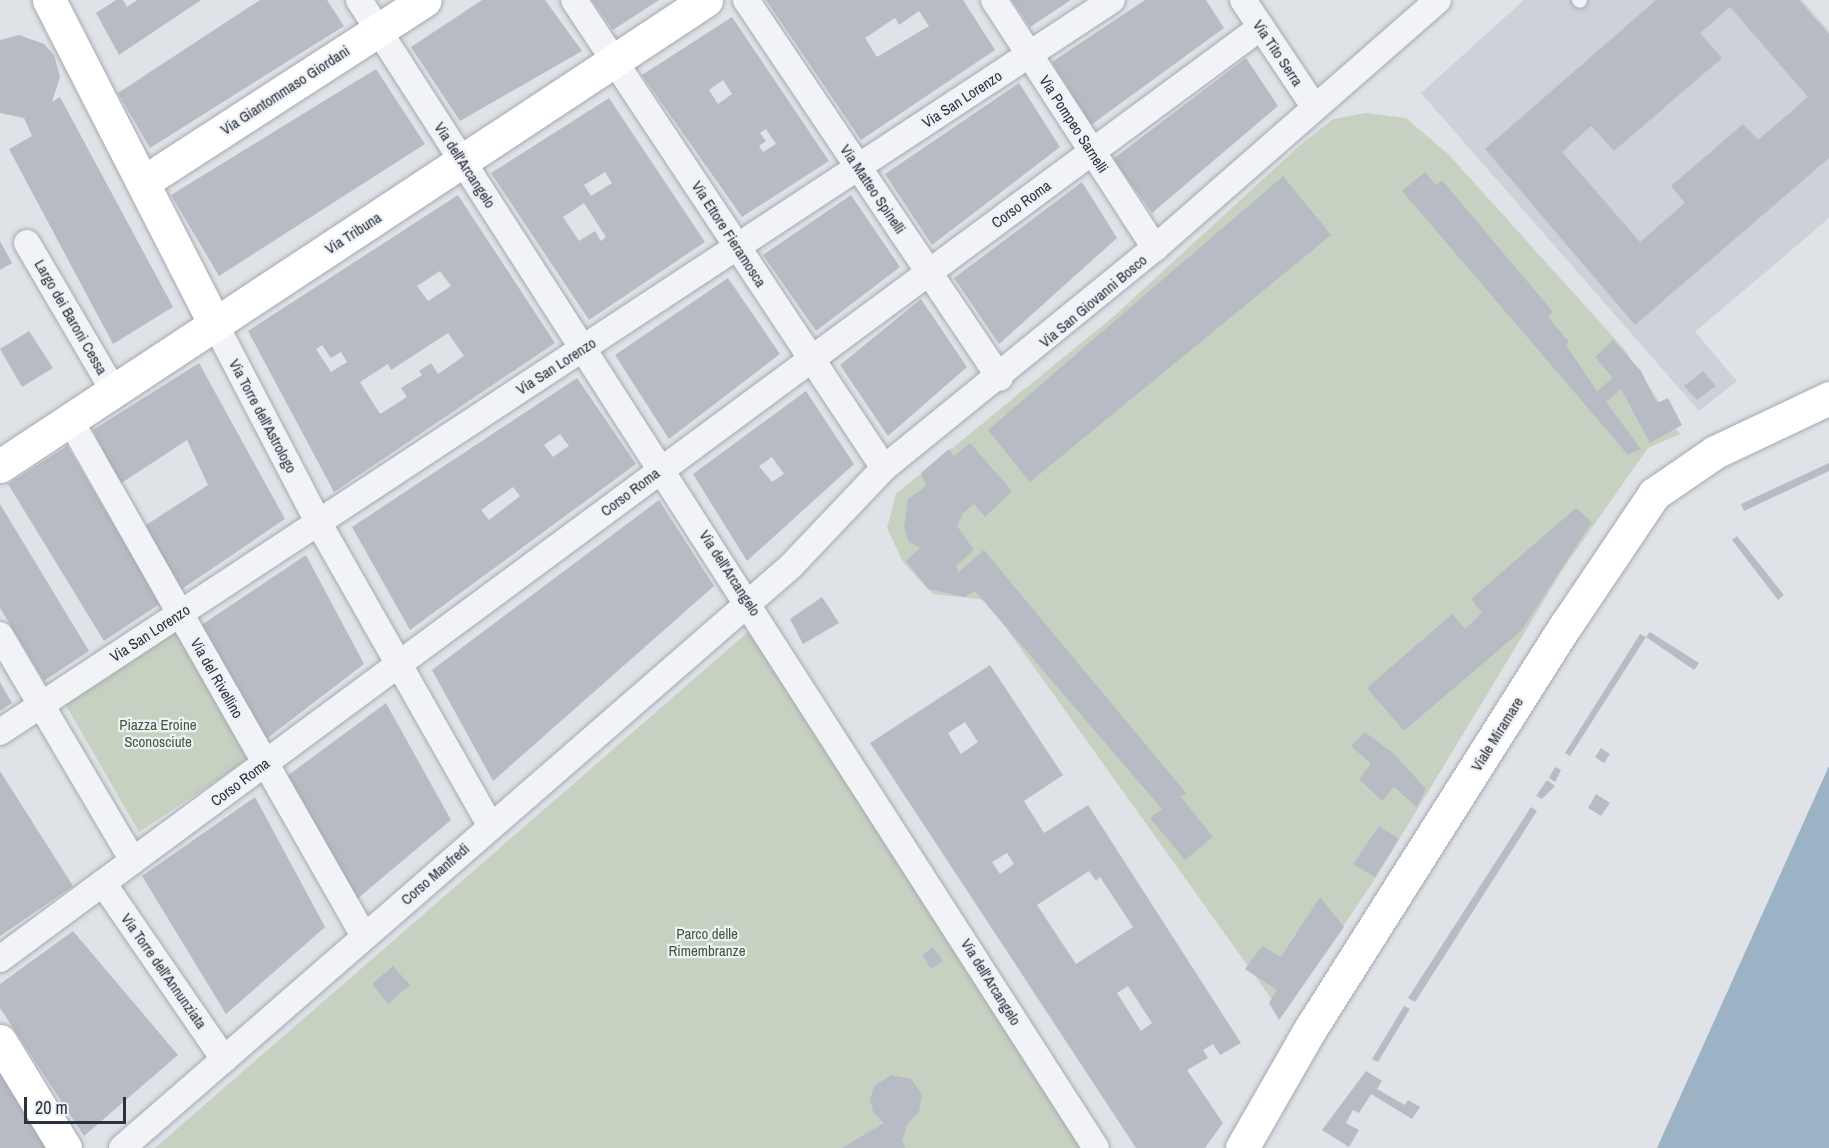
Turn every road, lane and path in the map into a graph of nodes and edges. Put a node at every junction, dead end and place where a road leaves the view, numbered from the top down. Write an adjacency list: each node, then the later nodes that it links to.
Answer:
1 (49, 0): 19 (main road, Via Torre dell'Astrologo)
2 (359, 0): 12 (street, Via dell'Arcangelo)
3 (425, 0): 12 (main road, Via Giantommaso Giordani)
4 (574, 0): 14 (street, Via Ettore Fieramosca)
5 (706, 0): 14 (main road, Via Tribuna)
6 (746, 0): 18 (street, Via Matteo Spinelli)
7 (994, 0): 13 (street, Via Pompeo Sarnelli)
8 (1112, 0): 13 (street, Via San Lorenzo)
9 (1244, 0): 11 (street, Via Tito Serra)
10 (1438, 0): 15 (street, Via San Giovanni Bosco)
11 (1261, 27): 15 (street, Via Tito Serra); 16 (street, Corso Roma)
12 (378, 30): 17 (street, Via dell'Arcangelo); 19 (main road, Via Giantommaso Giordani)
13 (1029, 54): 16 (street, Via Pompeo Sarnelli); 18 (street, Via San Lorenzo)
14 (615, 61): 17 (main road, Via Tribuna); 21 (street, Via Ettore Fieramosca)
15 (1313, 105): 22 (street, Via San Giovanni Bosco)
16 (1092, 152): 22 (street, Via Pompeo Sarnelli); 23 (street, Corso Roma)
17 (463, 161): 24 (main road, Via Tribuna); 25 (street, Via dell'Arcangelo)
18 (858, 166): 21 (street, Via San Lorenzo); 23 (street, Via Matteo Spinelli)
19 (145, 181): 24 (main road, Via Torre dell'Astrologo)
20 (27, 243): 28 (street, Largo dei Baroni Cessa)
21 (738, 246): 25 (street, Via San Lorenzo); 26 (street, Via Ettore Fieramosca)
22 (1155, 248): 27 (street, Via San Giovanni Bosco)
23 (929, 272): 26 (street, Corso Roma); 27 (street, Via Matteo Spinelli)
24 (215, 324): 28 (main road, Via Tribuna); 34 (street, Via Torre dell'Astrologo)
25 (584, 347): 33 (street, Via dell'Arcangelo); 34 (street, Via San Lorenzo)
26 (812, 359): 32 (street, Via Ettore Fieramosca); 33 (street, Corso Roma)
27 (1000, 378): 32 (street, Via San Giovanni Bosco)
28 (114, 391): 30 (main road, Via Tribuna)
29 (1829, 398): 52 (main road, Viale Miramare)
30 (70, 420): 31 (main road, Via Tribuna); 36 (street, Via del Rivellino)
31 (0, 466)
32 (884, 468): 35 (street, Via San Giovanni Bosco)
33 (662, 469): 35 (street, Via dell'Arcangelo); 38 (street, Corso Roma)
34 (318, 522): 36 (street, Via San Lorenzo); 38 (street, Via Torre dell'Astrologo)
35 (748, 600): 42 (street, Corso Manfredi); 51 (street, Via dell'Arcangelo)
36 (180, 614): 39 (street, Via San Lorenzo); 41 (street, Via del Rivellino)
37 (0, 635): 39 (street)
38 (399, 664): 41 (street, Corso Roma); 42 (street, Via Torre dell'Astrologo)
39 (41, 706): 40 (street, Via San Lorenzo); 43 (street)
40 (0, 732)
41 (265, 763): 43 (street, Corso Roma); 45 (street, Via del Rivellino)
42 (491, 826): 45 (street, Corso Manfredi)
43 (133, 861): 44 (street, Corso Roma)
44 (103, 883): 46 (street, Corso Roma); 48 (street, Via Torre dell'Annunziata)
45 (364, 936): 48 (street, Corso Manfredi)
46 (0, 959)
47 (0, 1041): 49 (main road)
48 (224, 1059): 50 (street, Corso Manfredi)
49 (65, 1148)
50 (123, 1148)
51 (1096, 1148)
52 (1242, 1148)

